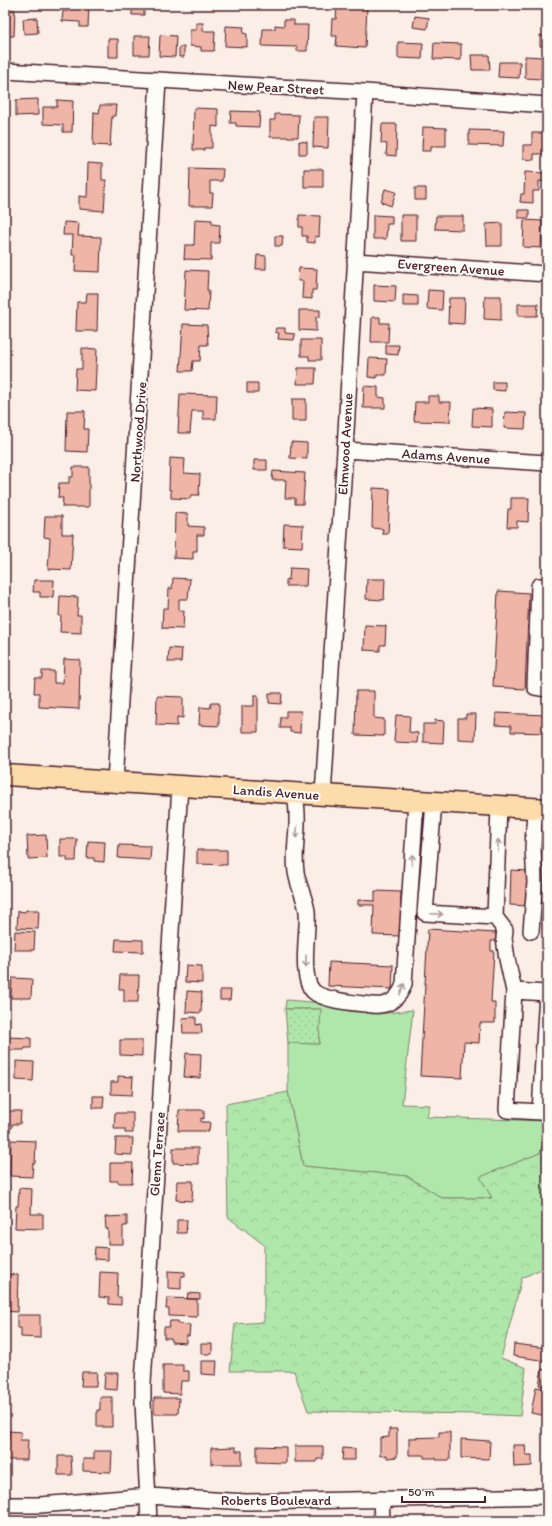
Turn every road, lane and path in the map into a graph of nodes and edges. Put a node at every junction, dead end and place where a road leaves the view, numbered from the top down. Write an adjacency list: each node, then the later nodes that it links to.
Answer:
1 (5, 71): 2 (street, New Pear Street)
2 (158, 81): 3 (street, New Pear Street); 12 (street, Northwood Drive)
3 (365, 92): 4 (street, New Pear Street); 5 (street, Elmwood Avenue)
4 (547, 105)
5 (355, 261): 6 (street, Evergreen Avenue); 7 (street, Elmwood Avenue)
6 (547, 274)
7 (345, 450): 8 (street, Adams Avenue); 15 (street, Elmwood Avenue)
8 (547, 463)
9 (547, 586): 10 (street)
10 (547, 689)
11 (5, 775): 12 (main road, Landis Avenue)
12 (115, 782): 13 (main road, Landis Avenue)
13 (180, 786): 14 (main road, Landis Avenue); 22 (street, Glenn Terrace)
14 (295, 794): 15 (main road, Landis Avenue); 16 (street, one-way to 16)
15 (323, 795): 16 (main road, Landis Avenue)
16 (425, 802): 17 (main road, Landis Avenue); 19 (street, one-way to 19)
17 (499, 806): 18 (main road, Landis Avenue); 19 (street, one-way to 17)
18 (541, 809): 20 (street)
19 (495, 917): 21 (street)
20 (531, 931)
21 (514, 991): 21 (street)
22 (149, 1496): 24 (street, Roberts Boulevard); 25 (street, Roberts Boulevard); 26 (street, Glenn Terrace)
23 (547, 1496): 24 (street, Roberts Boulevard)
24 (381, 1499): 27 (street)
25 (5, 1505)
26 (149, 1521)
27 (382, 1521)

